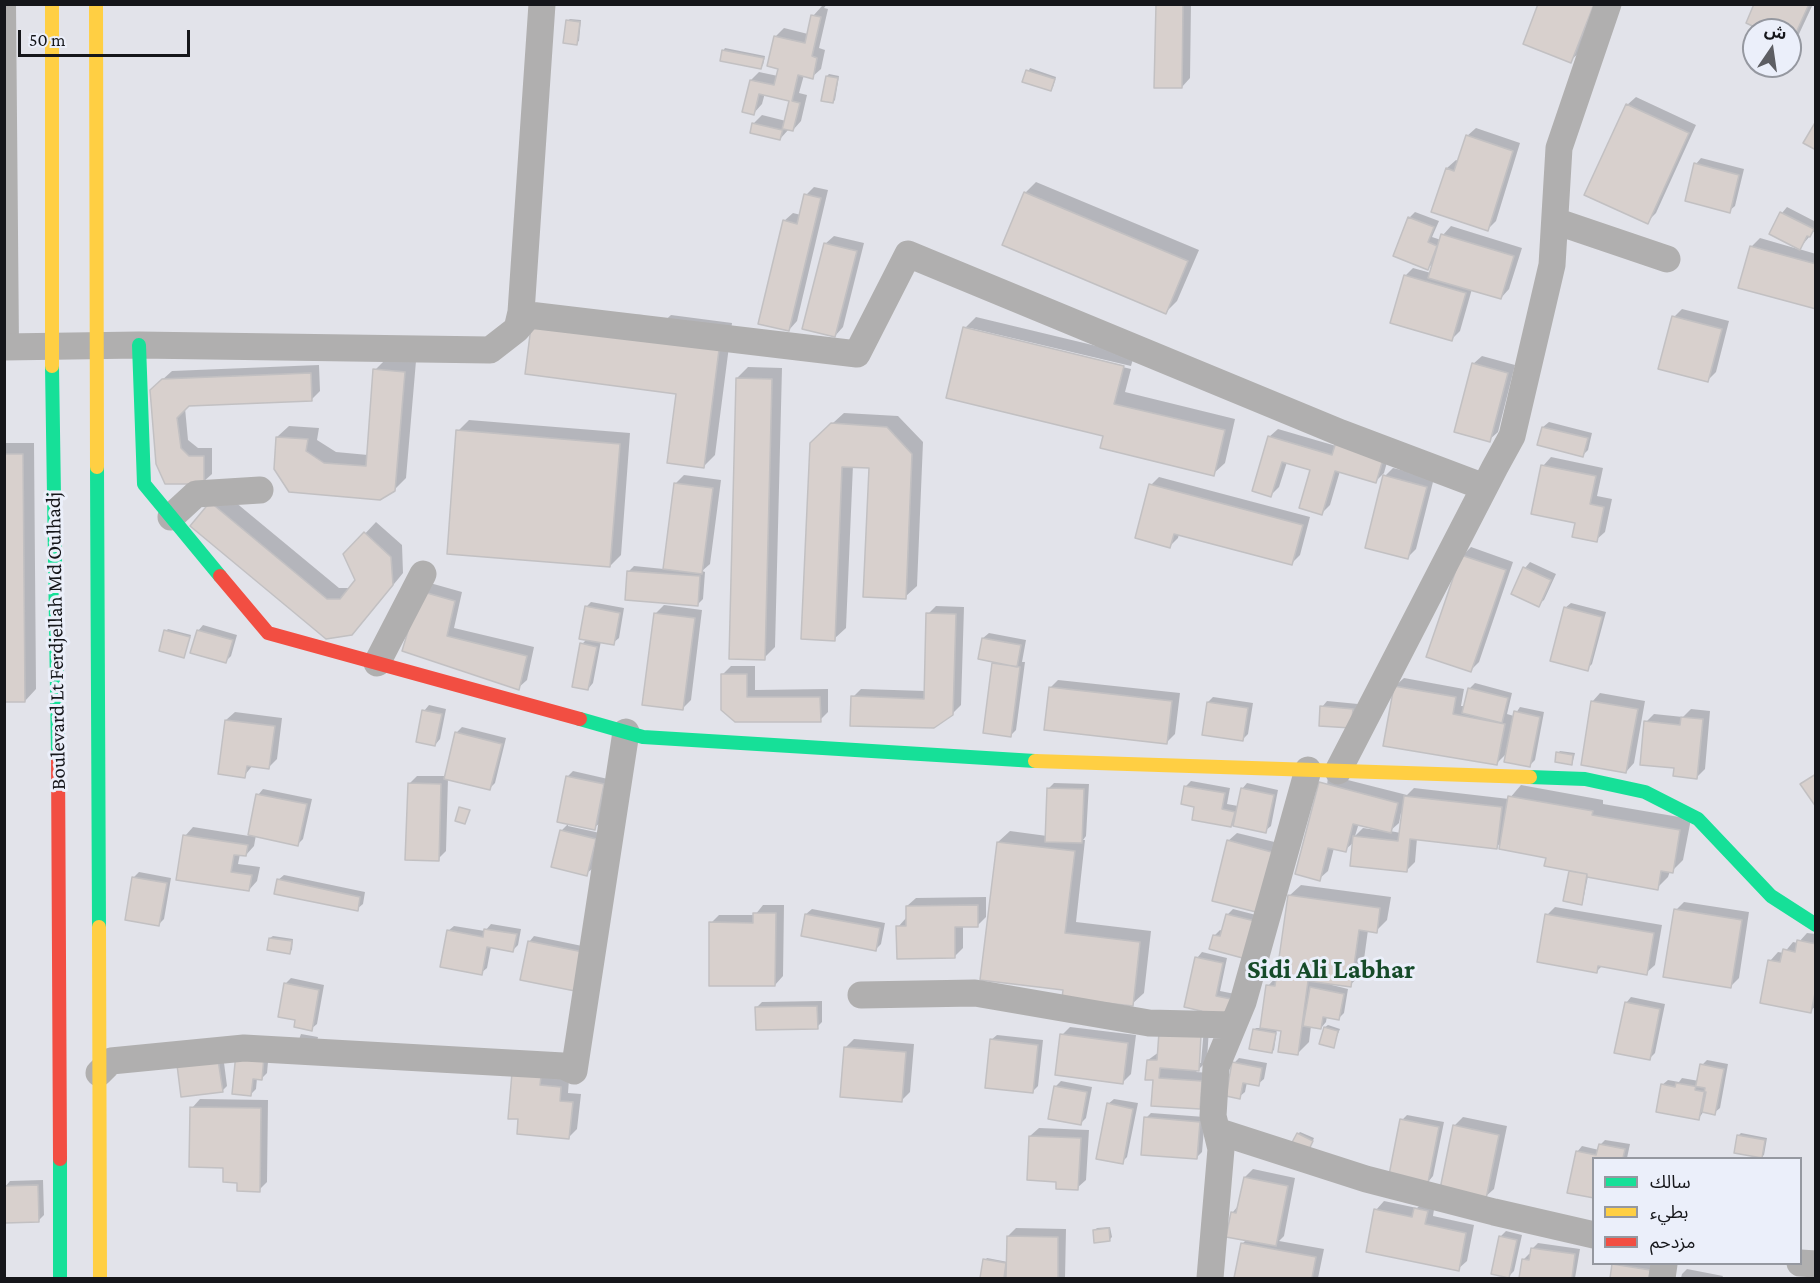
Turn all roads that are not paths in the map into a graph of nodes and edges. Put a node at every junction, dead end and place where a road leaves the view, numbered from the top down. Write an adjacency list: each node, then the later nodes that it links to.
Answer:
1 (9, 4): 12 (lane)
2 (52, 4): 11 (street, Boulevard Lt Ferdjellah Md Oulhadj)
3 (96, 4): 9 (street, Boulevard Lt Ferdjellah Md Oulhadj)
4 (542, 4): 8 (street)
5 (1608, 4): 6 (street)
6 (1555, 221): 7 (street); 13 (street)
7 (1667, 259)
8 (517, 329): 10 (street); 13 (street)
9 (96, 345): 10 (street); 11 (street); 24 (street, Boulevard Lt Ferdjellah Md Oulhadj)
10 (139, 345): 15 (street)
11 (52, 346): 12 (street); 27 (street, Boulevard Lt Ferdjellah Md Oulhadj)
12 (8, 347)
13 (1484, 487): 20 (street)
14 (260, 490): 15 (street)
15 (171, 517): 17 (street)
16 (423, 574): 17 (street)
17 (377, 663): 18 (street)
18 (626, 732): 19 (street); 24 (street)
19 (1308, 770): 20 (street); 23 (street)
20 (1338, 771): 21 (street)
21 (1815, 925)
22 (861, 995): 23 (street)
23 (1233, 1025): 25 (street)
24 (99, 1073): 28 (street, Boulevard Lt Ferdjellah Md Oulhadj)
25 (1223, 1139): 26 (street); 29 (street)
26 (1592, 1235)
27 (60, 1278)
28 (100, 1278)
29 (1210, 1278)

